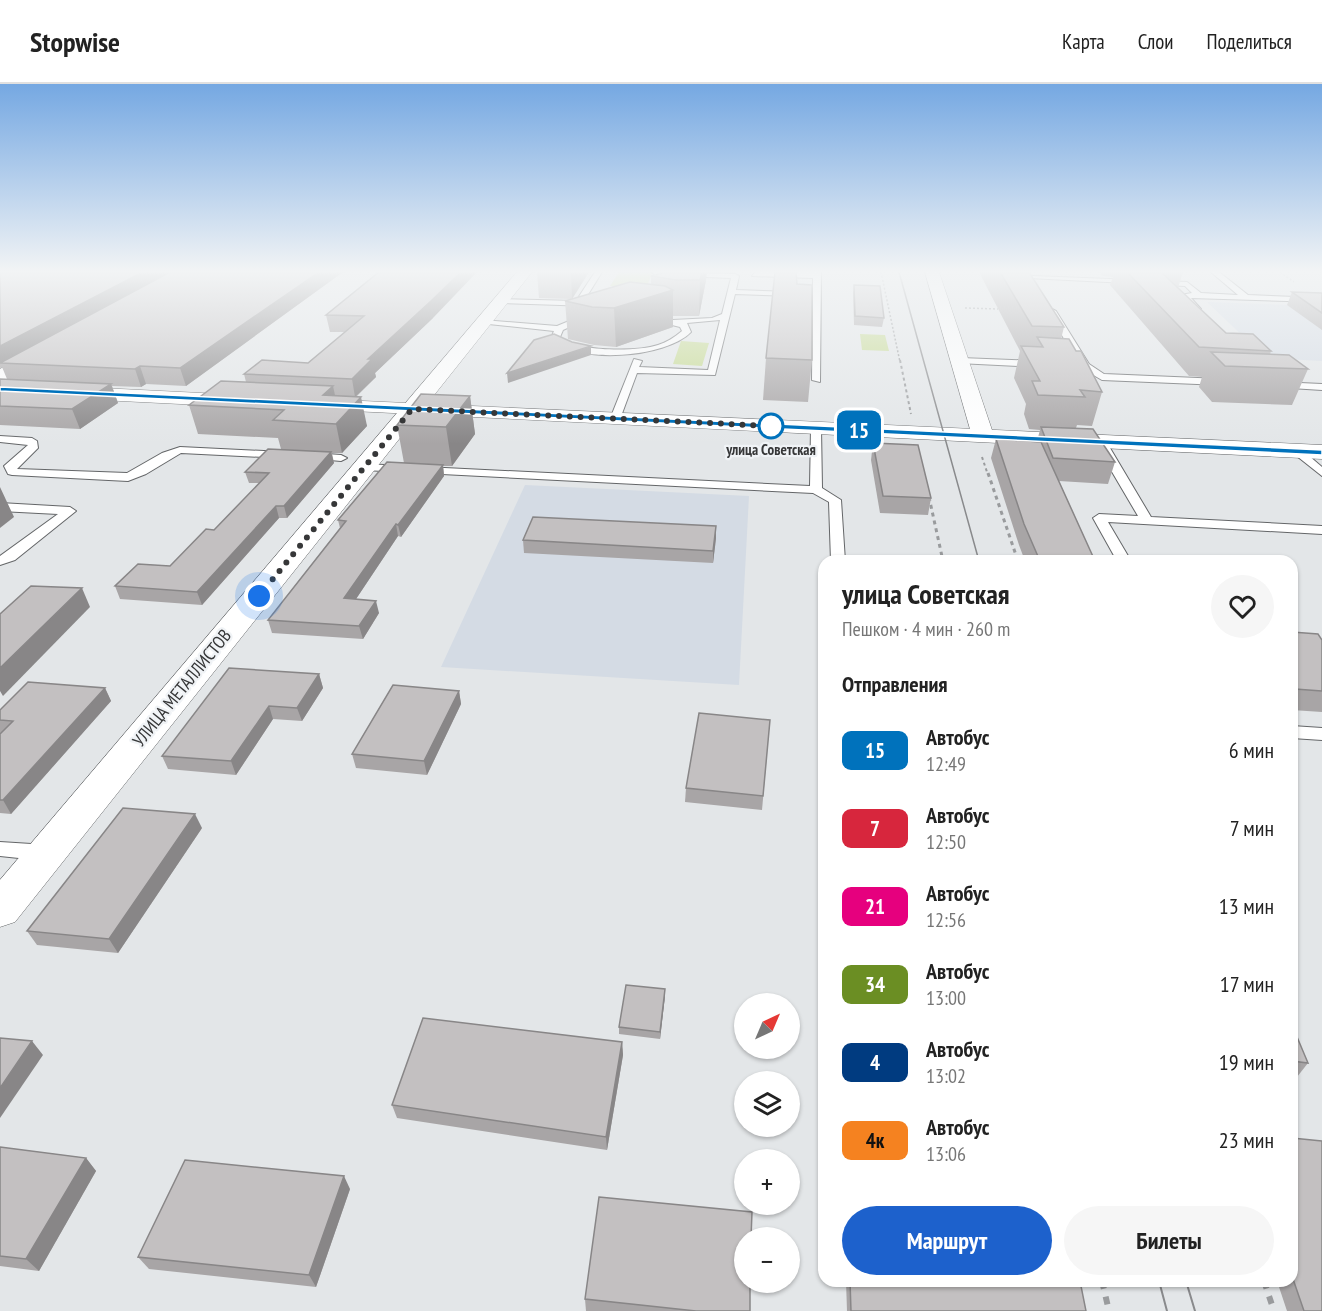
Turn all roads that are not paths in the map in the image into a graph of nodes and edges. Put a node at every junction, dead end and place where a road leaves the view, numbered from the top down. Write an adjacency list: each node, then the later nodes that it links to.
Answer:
1 (478, 329): 23 (street, УЛИЦА МЕТАЛЛИСТОВ)
2 (559, 329): 9 (lane)
3 (686, 329): 9 (lane)
4 (723, 329): 14 (lane)
5 (817, 329): 16 (lane)
6 (950, 329): 10 (street)
7 (1063, 329): 13 (lane)
8 (56, 346): 15 (street)
9 (640, 351): 14 (lane)
10 (961, 361): 11 (lane); 26 (street)
11 (1053, 365)
12 (1064, 365): 13 (lane)
13 (1085, 366): 18 (lane)
14 (633, 370): 24 (lane)
15 (0, 377)
16 (817, 380)
17 (1264, 380): 19 (lane)
18 (1228, 383)
19 (1322, 387)
20 (0, 390): 21 (street)
21 (258, 402)
22 (304, 404): 23 (street)
23 (412, 409): 24 (street); 31 (street, УЛИЦА МЕТАЛЛИСТОВ)
24 (615, 419): 25 (street)
25 (816, 428): 26 (street); 33 (lane)
26 (983, 436): 28 (street)
27 (0, 439): 31 (lane)
28 (1100, 442): 29 (street); 35 (lane)
29 (1297, 451): 30 (street); 32 (lane)
30 (1322, 452)
31 (352, 462): 33 (lane); 43 (street, УЛИЦА МЕТАЛЛИСТОВ)
32 (1322, 473)
33 (816, 489): 37 (lane)
34 (0, 507): 39 (lane)
35 (1147, 521): 36 (lane); 38 (lane)
36 (1322, 530)
37 (837, 555)
38 (1121, 555)
39 (0, 561)
40 (1298, 732): 41 (lane)
41 (1322, 734)
42 (0, 849): 43 (lane)
43 (47, 853): 44 (street, УЛИЦА МЕТАЛЛИСТОВ)
44 (0, 910)

